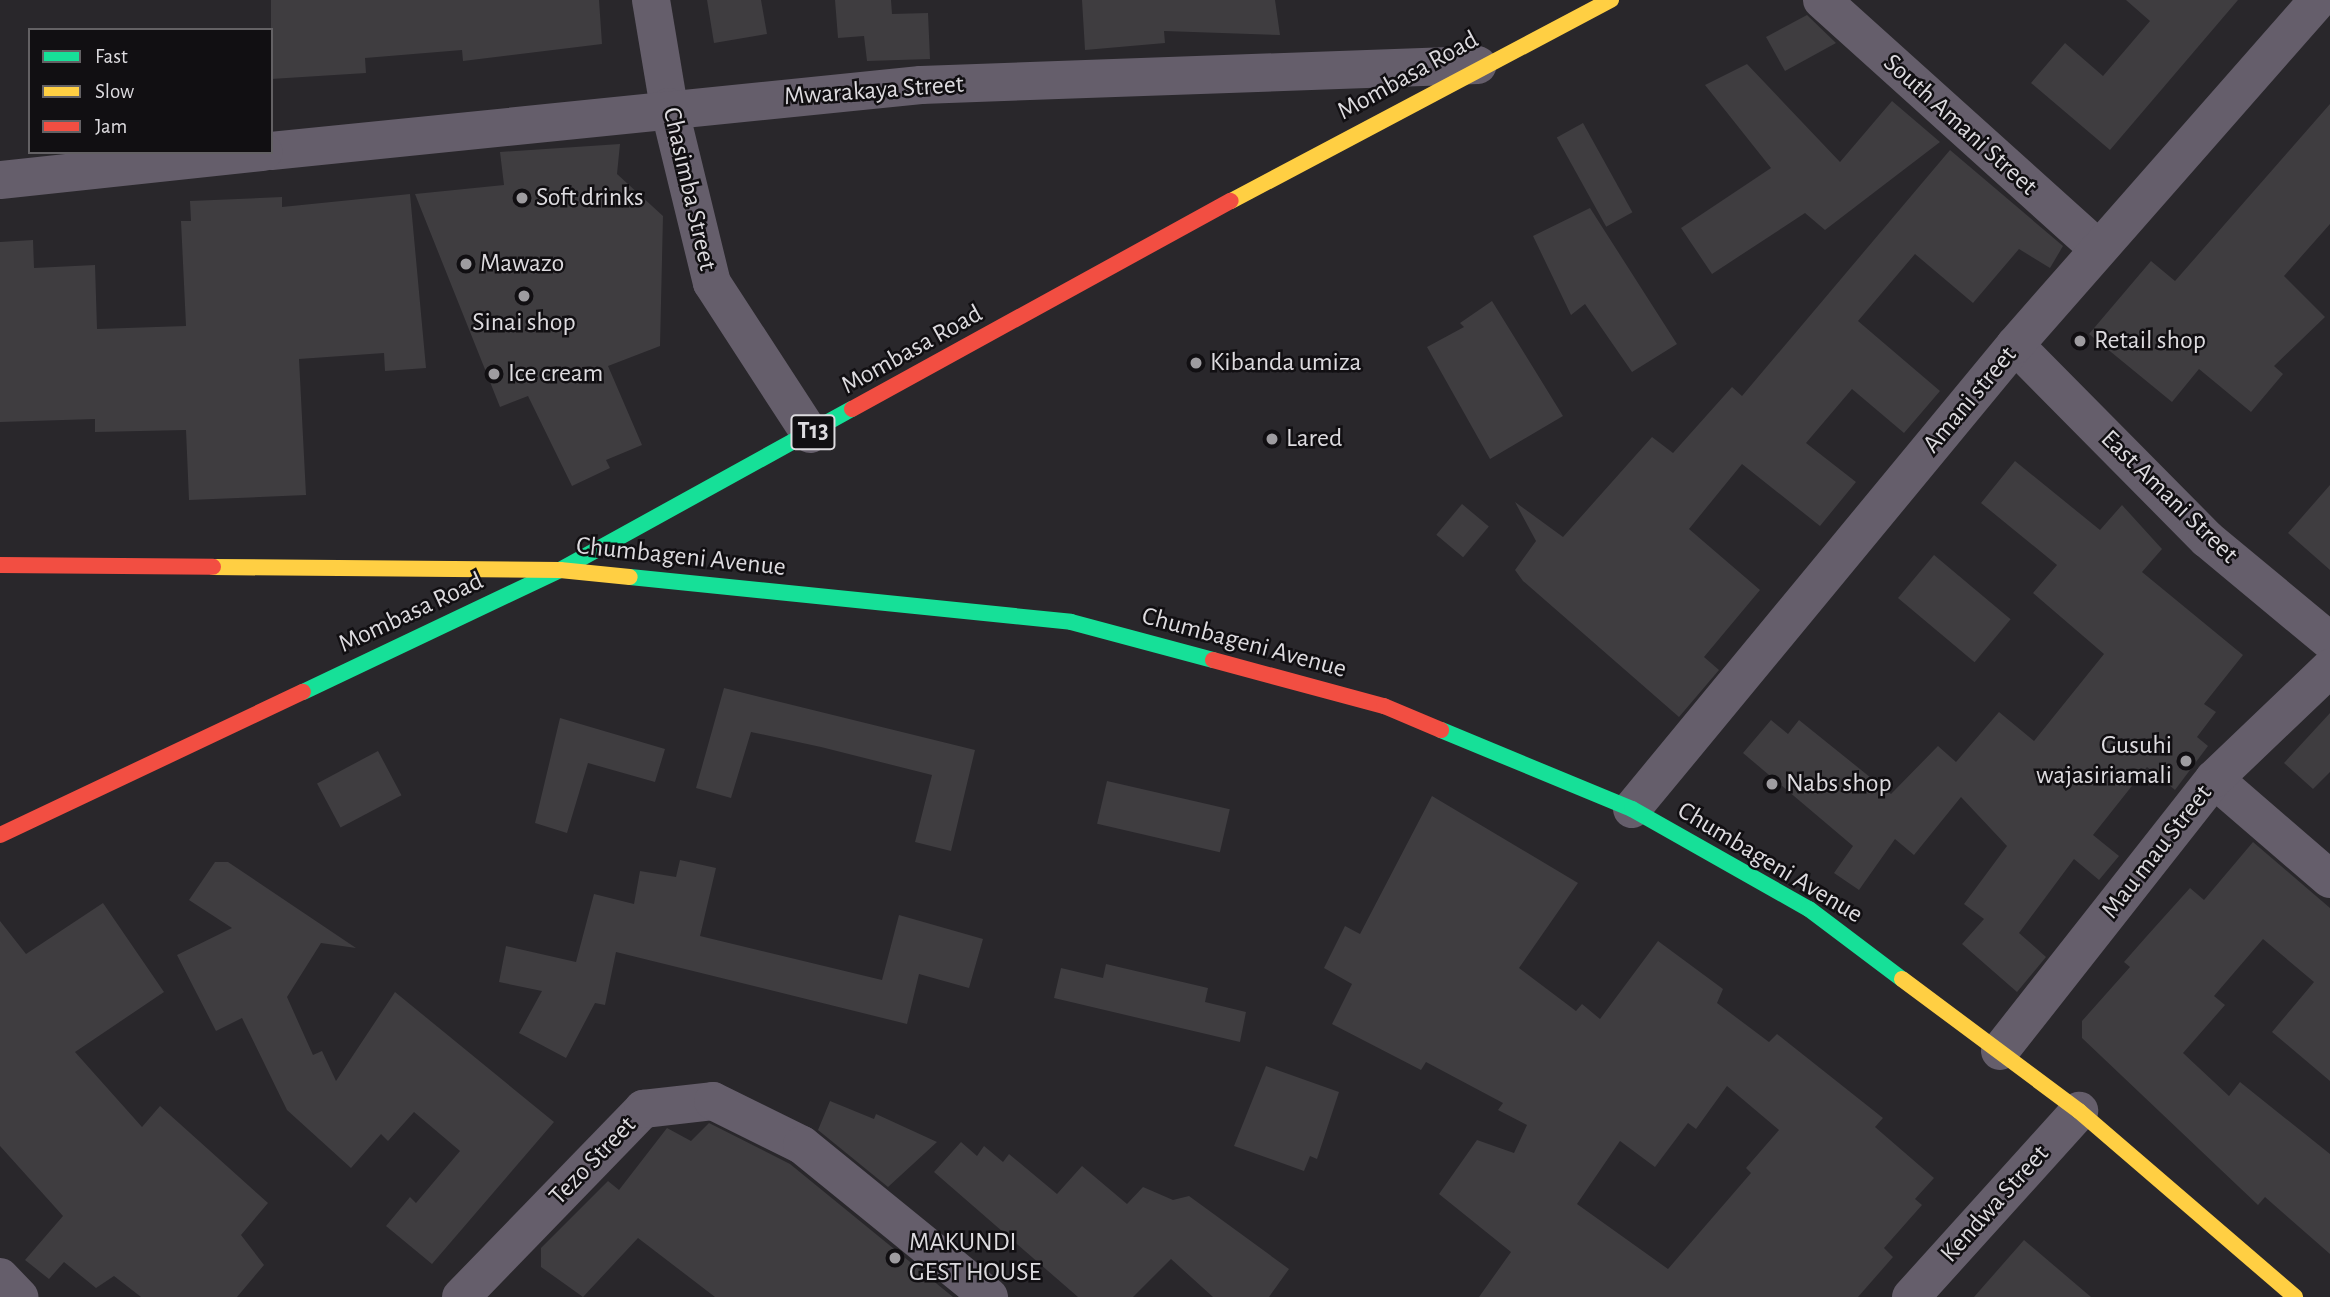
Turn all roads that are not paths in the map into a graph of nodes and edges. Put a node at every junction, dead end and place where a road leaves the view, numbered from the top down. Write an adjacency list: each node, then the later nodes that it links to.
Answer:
1 (651, 0): 6 (street, Chasimba Street)
2 (1611, 0): 5 (main road, Mombasa Road / T13)
3 (1822, 0): 10 (street, South Amani Street)
4 (2318, 0): 10 (street, Amani street)
5 (1478, 65): 6 (street, Mwarakaya Street); 12 (main road, Mombasa Road / T13)
6 (669, 107): 7 (street, Mwarakaya Street); 12 (street, Chasimba Street)
7 (273, 151)
8 (245, 154): 9 (street)
9 (0, 180)
10 (2099, 249): 11 (street, Amani street)
11 (2015, 345): 15 (street, East Amani Street); 18 (street, Amani street)
12 (810, 434): 14 (main road, Mombasa Road / T13)
13 (0, 565): 14 (main road, Chumbageni Avenue)
14 (560, 570): 18 (main road, Chumbageni Avenue); 19 (main road, Mombasa Road / T13)
15 (2330, 641)
16 (2330, 668): 17 (street, Mau mau Street)
17 (2214, 779): 20 (street); 21 (street, Mau mau Street)
18 (1632, 809): 21 (main road, Chumbageni Avenue)
19 (0, 835)
20 (2330, 879)
21 (2000, 1051): 22 (main road, Chumbageni Avenue)
22 (2079, 1111): 27 (street, Kendwa Street); 28 (main road, Chumbageni Avenue)
23 (0, 1278): 25 (street)
24 (467, 1295): 26 (street, Tezo Street)
25 (19, 1297)
26 (989, 1297)
27 (1911, 1297)
28 (2295, 1297)

